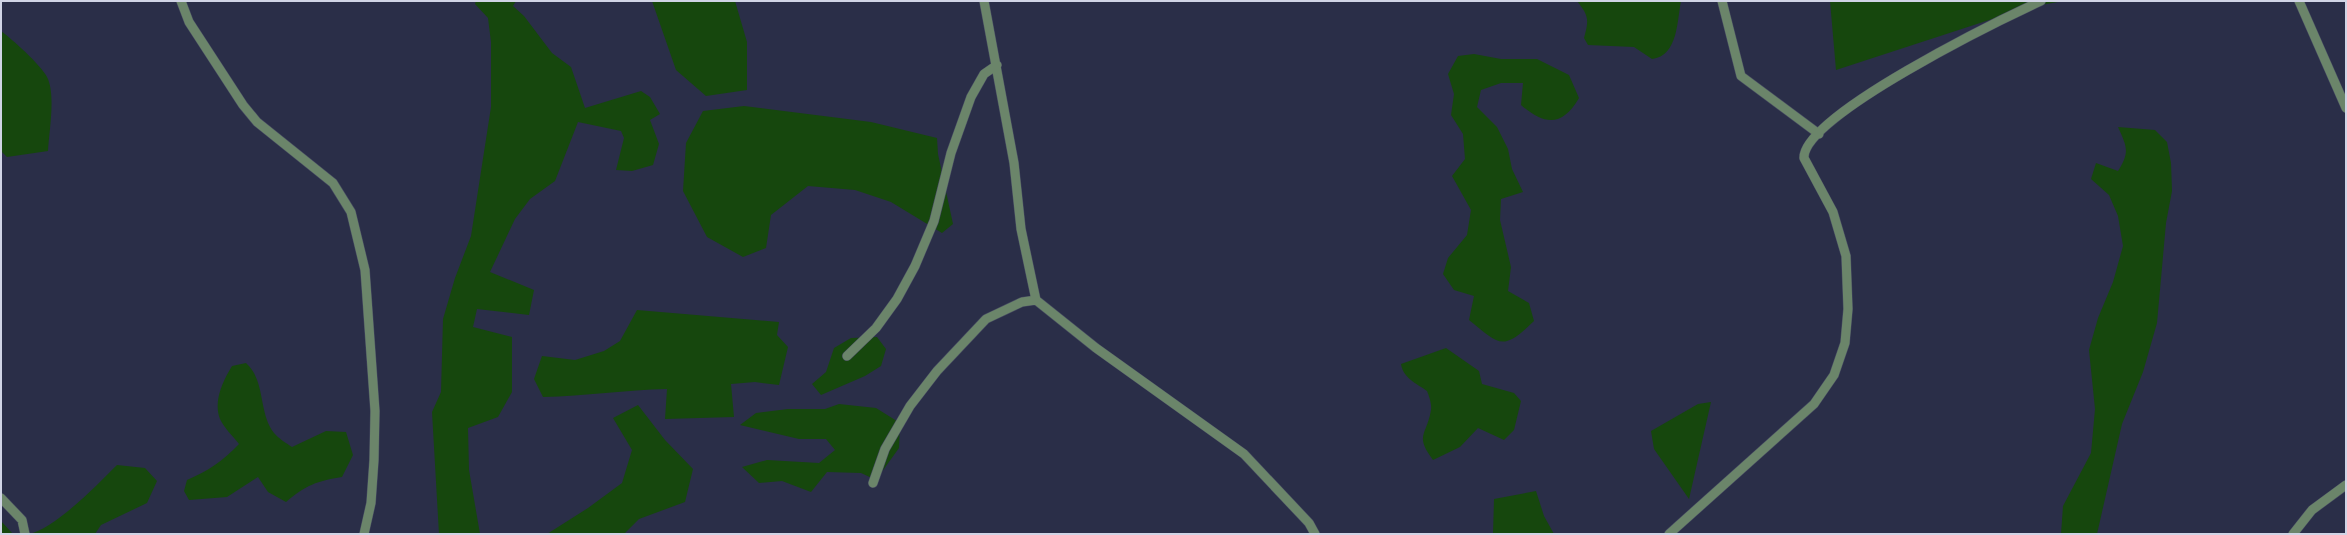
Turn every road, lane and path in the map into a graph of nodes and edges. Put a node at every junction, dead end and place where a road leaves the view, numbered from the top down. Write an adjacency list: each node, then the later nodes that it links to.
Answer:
1 (181, 1): 15 (street)
2 (984, 1): 6 (street)
3 (1722, 1): 8 (street)
4 (2041, 1): 8 (street)
5 (2300, 1): 7 (street)
6 (997, 65): 9 (street); 10 (street)
7 (2346, 108)
8 (1819, 134): 17 (street)
9 (1036, 300): 11 (street); 16 (street)
10 (846, 356)
11 (873, 483)
12 (2346, 485): 18 (street)
13 (1, 498): 14 (street)
14 (25, 534)
15 (364, 534)
16 (1315, 534)
17 (1669, 534)
18 (2293, 534)

